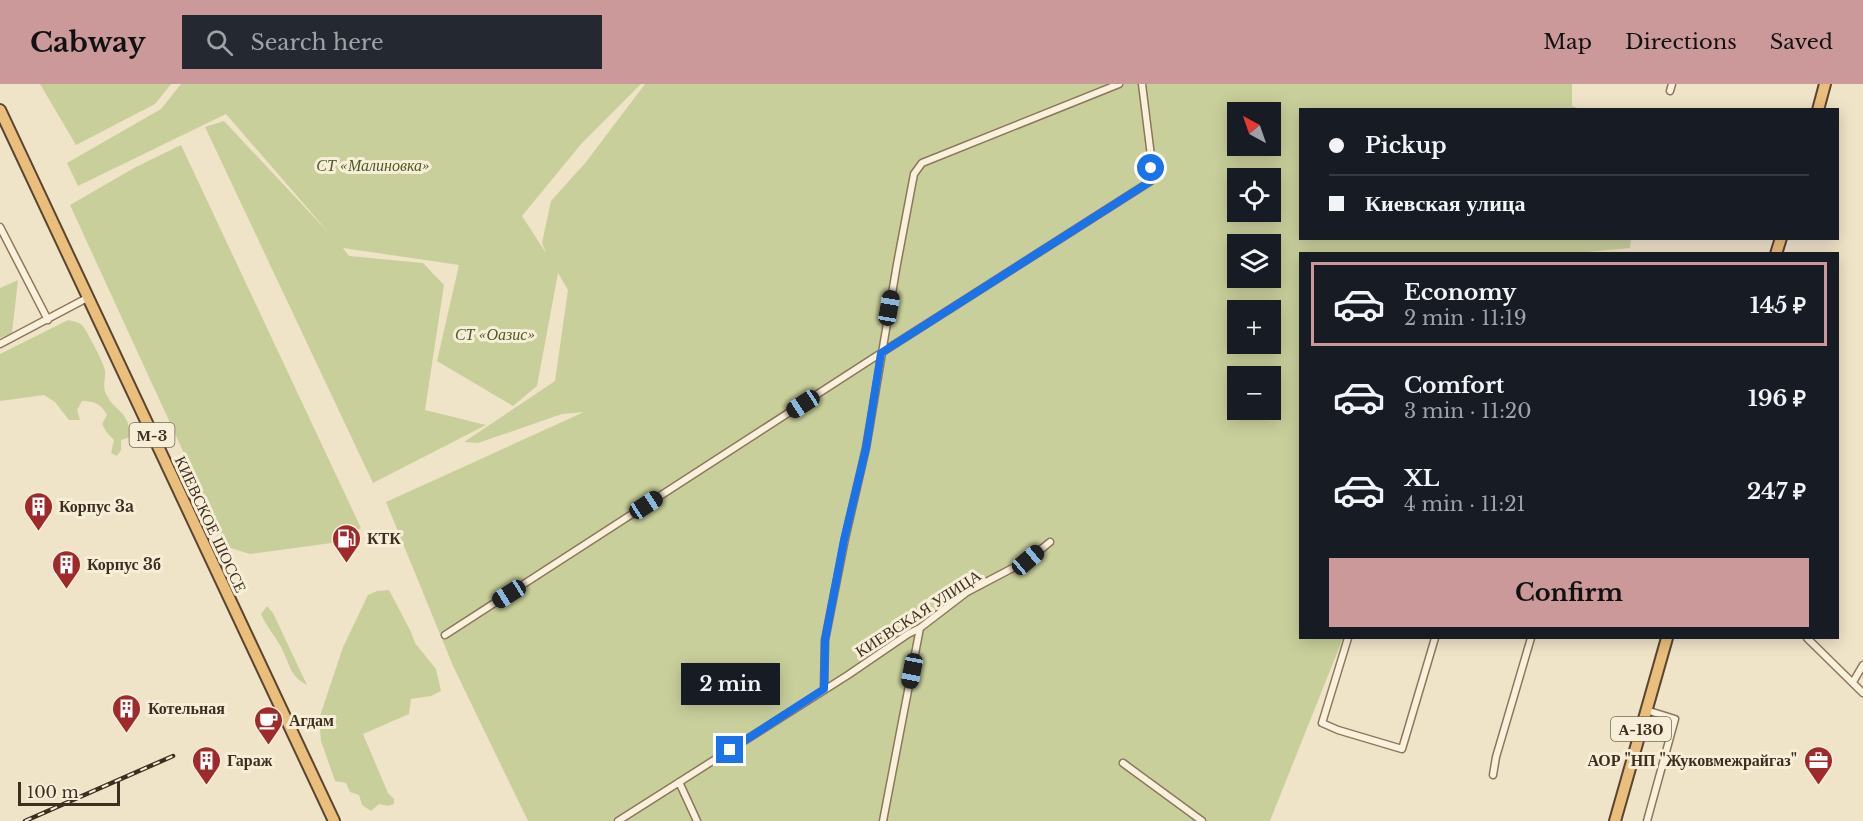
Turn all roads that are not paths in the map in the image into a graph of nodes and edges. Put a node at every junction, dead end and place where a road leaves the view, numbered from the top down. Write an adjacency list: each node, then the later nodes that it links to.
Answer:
1 (1119, 84): 12 (street)
2 (1142, 84): 12 (street)
3 (1672, 84): 5 (street)
4 (1825, 84): 6 (highway)
5 (1670, 92)
6 (1819, 108)
7 (0, 110): 9 (highway, КИЕВСКОЕ ШОССЕ / М-3)
8 (0, 227): 10 (street)
9 (87, 298): 10 (street); 29 (highway, КИЕВСКОЕ ШОССЕ / М-3)
10 (48, 320): 11 (street)
11 (0, 344)
12 (881, 353): 15 (street); 23 (street)
13 (1050, 542): 14 (street, КИЕВСКАЯ УЛИЦА)
14 (920, 628): 23 (street, КИЕВСКАЯ УЛИЦА); 32 (street)
15 (445, 635)
16 (1348, 639): 17 (street)
17 (1435, 639)
18 (1531, 639): 27 (street)
19 (1666, 639): 25 (highway, А-130)
20 (1808, 639): 22 (street)
21 (1863, 665): 22 (street)
22 (1853, 682): 24 (street)
23 (824, 689): 28 (street, КИЕВСКАЯ УЛИЦА)
24 (1863, 693)
25 (1646, 710): 34 (highway, А-130); 35 (street)
26 (1123, 763): 33 (street)
27 (1493, 776)
28 (679, 782): 30 (street, КИЕВСКАЯ УЛИЦА); 31 (street)
29 (334, 821)
30 (618, 821)
31 (697, 821)
32 (883, 821)
33 (1202, 821)
34 (1615, 821)
35 (1647, 821)

